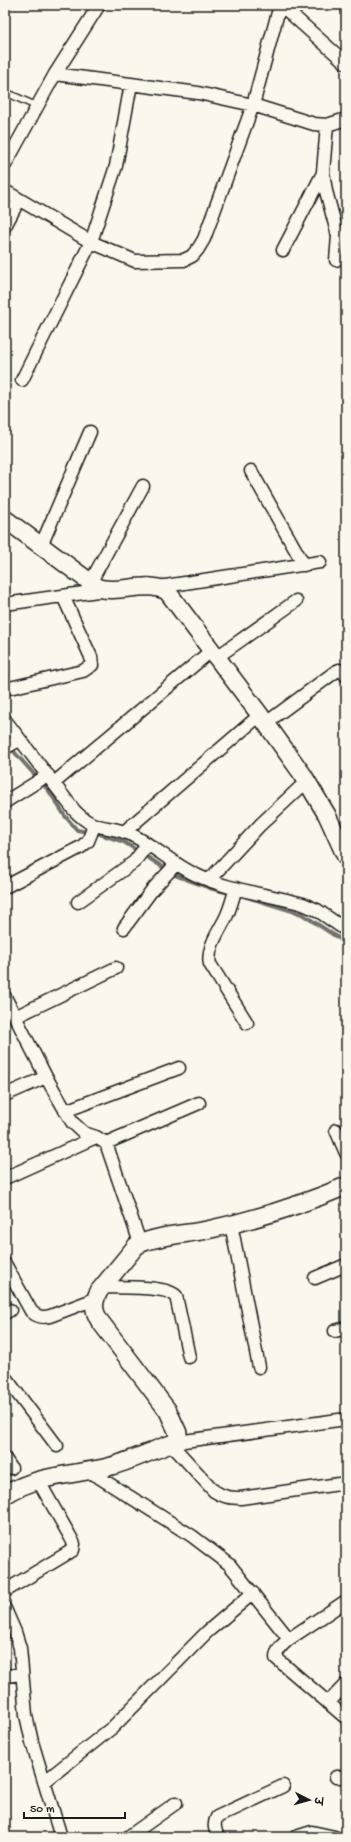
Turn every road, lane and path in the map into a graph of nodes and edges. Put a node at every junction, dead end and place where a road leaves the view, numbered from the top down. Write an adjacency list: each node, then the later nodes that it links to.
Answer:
1 (99, 5): 4 (street)
2 (280, 5): 3 (street); 7 (street)
3 (346, 64)
4 (55, 74): 5 (street); 8 (street)
5 (131, 84): 7 (street); 16 (street)
6 (5, 92): 8 (lane)
7 (253, 105): 10 (street); 16 (street)
8 (36, 106): 11 (street)
9 (346, 119): 10 (street)
10 (327, 125): 12 (street)
11 (5, 165)
12 (323, 172): 17 (street); 18 (street)
13 (5, 191): 14 (street)
14 (19, 200): 15 (street); 16 (street)
15 (5, 226)
16 (91, 242): 19 (street)
17 (283, 250)
18 (336, 260)
19 (22, 380)
20 (90, 432): 24 (street)
21 (251, 471): 26 (street)
22 (143, 486): 27 (street)
23 (5, 520): 24 (street)
24 (41, 546): 27 (street)
25 (320, 562): 26 (street)
26 (304, 565): 28 (street)
27 (90, 583): 29 (street)
28 (159, 588): 29 (street); 33 (street)
29 (106, 590): 30 (street)
30 (63, 596): 32 (street); 35 (street)
31 (296, 602): 33 (street)
32 (5, 604)
33 (215, 654): 36 (street); 39 (street)
34 (346, 676): 36 (street)
35 (5, 689)
36 (263, 719): 40 (street); 43 (street)
37 (5, 720): 38 (street)
38 (11, 745): 39 (street)
39 (45, 780): 41 (street); 42 (street)
40 (307, 781): 45 (street); 47 (street)
41 (5, 802)
42 (92, 831): 43 (street); 48 (street)
43 (124, 832): 44 (street)
44 (143, 851): 46 (street); 50 (street)
45 (346, 857)
46 (170, 869): 47 (street); 51 (street)
47 (209, 880): 49 (street)
48 (5, 887)
49 (234, 894): 52 (street); 56 (street)
50 (78, 902)
51 (124, 928)
52 (346, 929)
53 (116, 968): 55 (street)
54 (5, 997): 55 (street)
55 (16, 1017): 58 (street)
56 (247, 1023)
57 (179, 1068): 61 (street)
58 (46, 1077): 59 (street); 61 (street)
59 (5, 1095)
60 (199, 1103): 63 (street)
61 (65, 1111): 63 (street)
62 (336, 1130): 64 (street)
63 (101, 1140): 65 (street); 68 (street)
64 (346, 1153)
65 (5, 1178)
66 (346, 1186): 67 (street)
67 (231, 1224): 68 (street); 74 (street)
68 (140, 1244): 72 (street)
69 (5, 1264): 72 (street)
70 (346, 1265): 71 (street)
71 (315, 1278)
72 (99, 1293): 73 (street); 77 (street)
73 (189, 1357)
74 (259, 1367)
75 (5, 1377): 78 (street)
76 (346, 1420): 77 (street)
77 (174, 1443): 79 (street); 81 (street)
78 (57, 1446)
79 (89, 1471): 80 (street); 84 (street)
80 (38, 1480): 82 (street); 83 (street)
81 (346, 1483)
82 (5, 1495)
83 (5, 1591)
84 (252, 1592): 87 (street); 93 (street)
85 (346, 1601): 87 (street)
86 (5, 1609): 88 (street)
87 (289, 1639): 91 (street)
88 (22, 1674): 89 (street); 93 (street)
89 (5, 1676)
90 (346, 1684): 91 (street)
91 (328, 1703): 92 (street)
92 (346, 1718)
93 (44, 1782): 96 (street)
94 (283, 1786): 98 (street)
95 (176, 1803): 97 (street)
96 (61, 1837)
97 (128, 1837)
98 (218, 1837)
99 (296, 1837): 100 (street)
100 (335, 1837)

